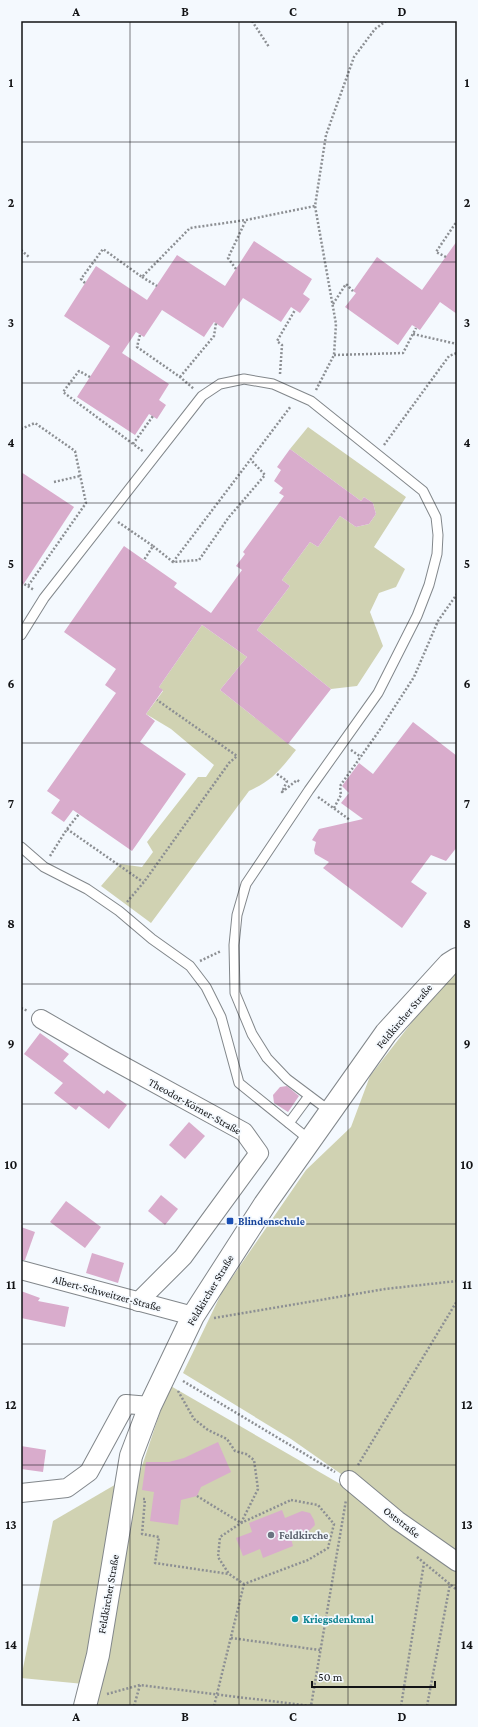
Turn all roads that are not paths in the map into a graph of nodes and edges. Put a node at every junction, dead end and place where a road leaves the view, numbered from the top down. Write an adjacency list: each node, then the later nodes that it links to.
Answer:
1 (21, 635): 5 (lane)
2 (21, 847): 7 (lane)
3 (457, 959): 6 (street, Feldkircher Straße)
4 (41, 1019): 10 (street, Theodor-Körner-Straße)
5 (309, 1096): 6 (lane); 7 (lane)
6 (331, 1112): 8 (street, Feldkircher Straße)
7 (289, 1123): 8 (lane)
8 (311, 1141): 11 (street, Feldkircher Straße)
9 (21, 1270): 10 (street, Albert-Schweitzer-Straße)
10 (138, 1302): 11 (street, Albert-Schweitzer-Straße)
11 (193, 1316): 12 (street, Feldkircher Straße)
12 (150, 1406): 14 (street); 16 (street, Feldkircher Straße)
13 (349, 1480): 15 (street, Oststraße)
14 (21, 1493)
15 (457, 1562)
16 (85, 1706)

